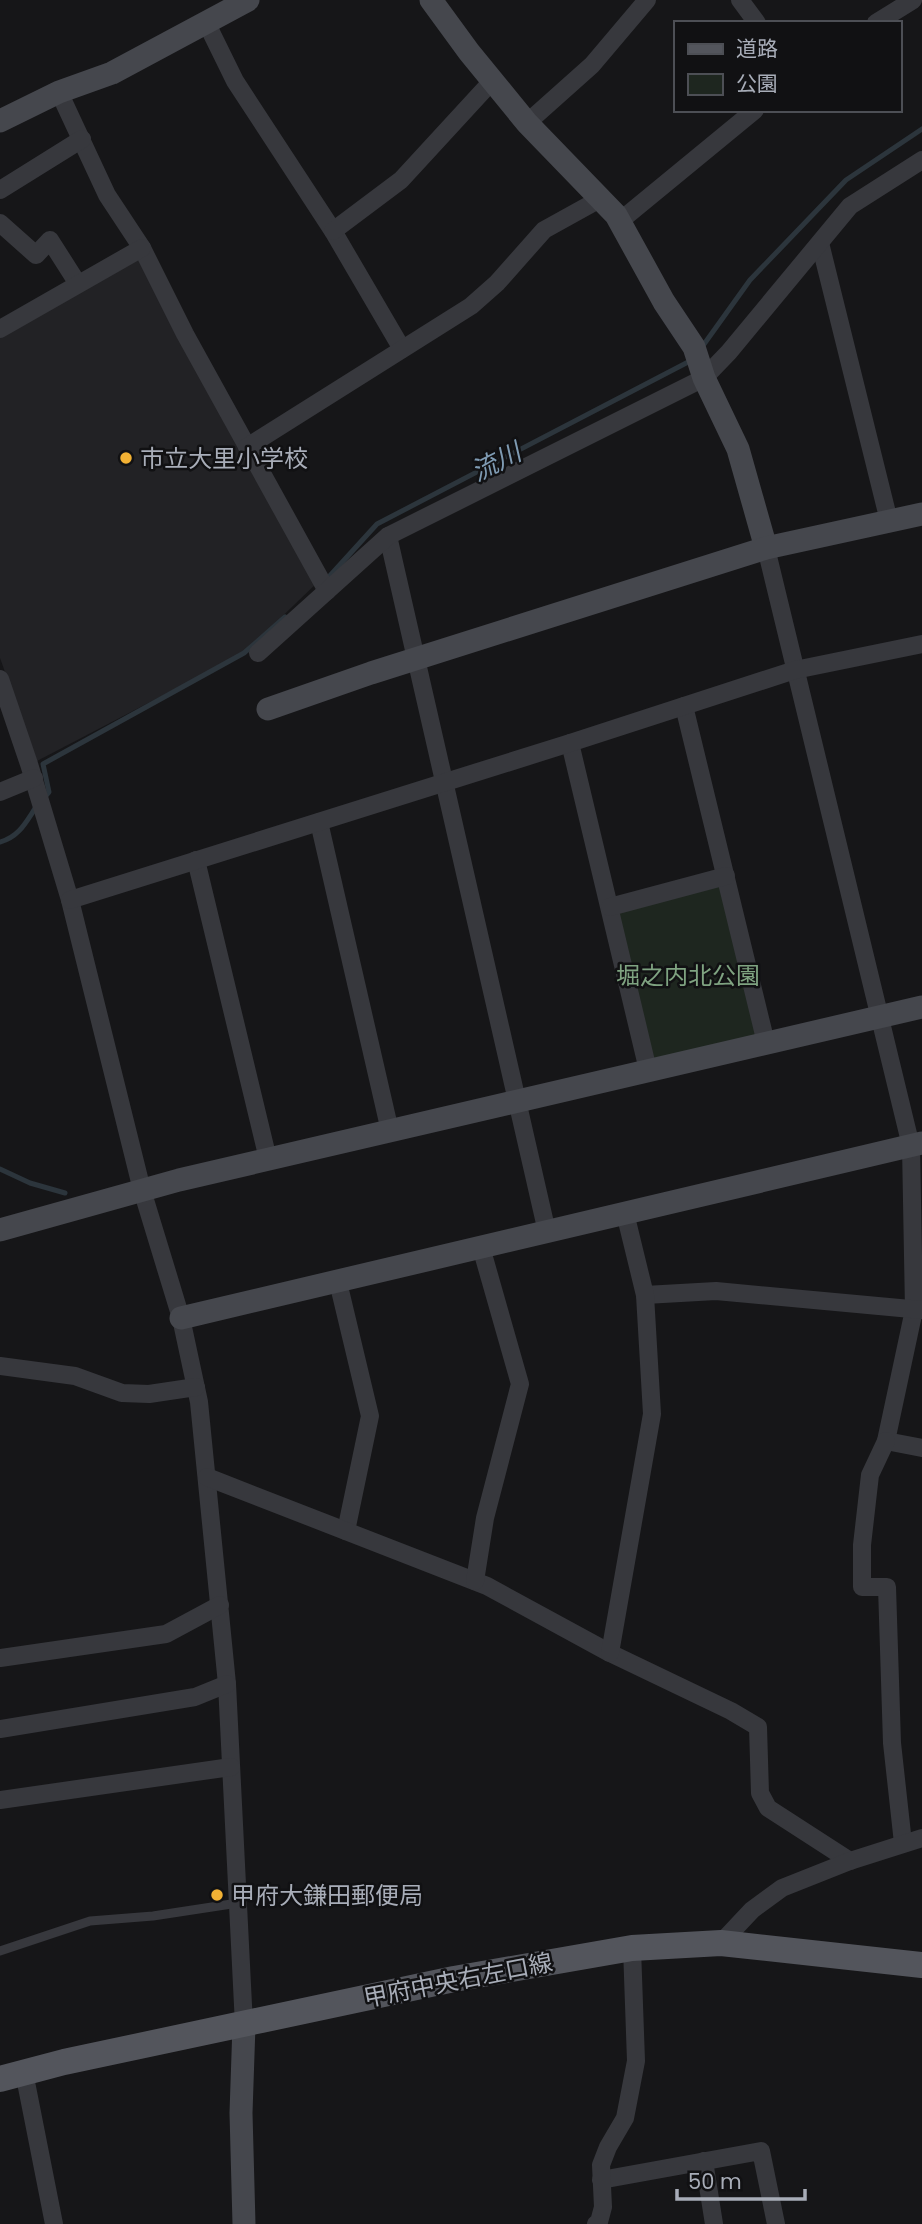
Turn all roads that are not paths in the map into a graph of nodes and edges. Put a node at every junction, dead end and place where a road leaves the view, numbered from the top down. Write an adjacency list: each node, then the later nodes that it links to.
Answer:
1 (248, 0): 8 (street)
2 (431, 0): 9 (street)
3 (647, 0): 13 (street)
4 (740, 0): 6 (street)
5 (913, 0): 7 (street)
6 (756, 21)
7 (879, 21)
8 (207, 24): 10 (street); 20 (street)
9 (493, 80): 13 (street); 20 (street)
10 (60, 92): 12 (street); 14 (street)
11 (753, 112): 18 (street)
12 (0, 121)
13 (527, 123): 17 (street)
14 (82, 139): 16 (street); 22 (street)
15 (922, 160): 21 (street)
16 (0, 190)
17 (600, 199): 18 (street); 25 (street)
18 (620, 221): 26 (street)
19 (0, 223): 23 (street)
20 (333, 232): 25 (street)
21 (820, 243): 26 (street); 29 (street)
22 (142, 248): 23 (street); 27 (street)
23 (78, 284): 24 (street)
24 (0, 329)
25 (402, 349): 27 (street)
26 (699, 364): 30 (street); 31 (street)
27 (247, 447): 32 (street)
28 (922, 514): 29 (street)
29 (889, 521): 31 (street)
30 (388, 536): 32 (street); 35 (street)
31 (766, 548): 35 (street); 36 (street)
32 (325, 586): 34 (street)
33 (921, 649): 36 (street)
34 (258, 653)
35 (416, 659): 39 (street); 41 (street)
36 (794, 670): 38 (street); 50 (street)
37 (0, 679): 42 (street)
38 (684, 706): 40 (street); 46 (street)
39 (268, 709)
40 (570, 743): 41 (street); 48 (street)
41 (444, 782): 44 (street); 53 (street)
42 (37, 790): 43 (street); 47 (street)
43 (0, 792)
44 (318, 822): 45 (street); 54 (street)
45 (196, 860): 47 (street); 56 (street)
46 (726, 876): 48 (street); 51 (street)
47 (71, 900): 57 (street)
48 (610, 907): 52 (street)
49 (922, 1007): 50 (street)
50 (880, 1017): 51 (street); 55 (street)
51 (765, 1043): 52 (street)
52 (648, 1070): 53 (street)
53 (516, 1102): 54 (street); 60 (street)
54 (390, 1131): 56 (street)
55 (917, 1144): 58 (street); 64 (street)
56 (268, 1159): 57 (street)
57 (142, 1190): 59 (street); 65 (street)
58 (625, 1213): 60 (street); 63 (street)
59 (0, 1230)
60 (547, 1232): 61 (street)
61 (481, 1247): 62 (street); 72 (street)
62 (338, 1282): 65 (street); 71 (street)
63 (645, 1295): 64 (street); 74 (street)
64 (918, 1310): 68 (street)
65 (181, 1318): 67 (street)
66 (0, 1366): 67 (street)
67 (196, 1387): 70 (street)
68 (886, 1441): 69 (street); 81 (street)
69 (922, 1448)
70 (207, 1477): 71 (street); 73 (street)
71 (346, 1531): 72 (street)
72 (475, 1581): 74 (street)
73 (220, 1605): 75 (street); 76 (street)
74 (610, 1653): 82 (street)
75 (0, 1658)
76 (227, 1684): 77 (street); 78 (street)
77 (0, 1729)
78 (231, 1767): 79 (street); 83 (street)
79 (0, 1800)
80 (922, 1838): 81 (street)
81 (903, 1843): 82 (street)
82 (850, 1861): 84 (street)
83 (238, 1903): 86 (lane); 88 (street)
84 (721, 1943): 85 (main road, 甲府中央右左口線); 87 (main road, 甲府中央右左口線)
85 (632, 1948): 88 (main road, 甲府中央右左口線); 91 (street)
86 (0, 1951)
87 (922, 1965)
88 (244, 2025): 89 (main road, 甲府中央右左口線); 93 (street)
89 (12, 2076): 92 (street)
90 (704, 2161): 91 (street); 95 (street); 96 (street)
91 (601, 2180): 94 (street)
92 (54, 2224)
93 (244, 2224)
94 (596, 2224)
95 (714, 2224)
96 (776, 2224)

